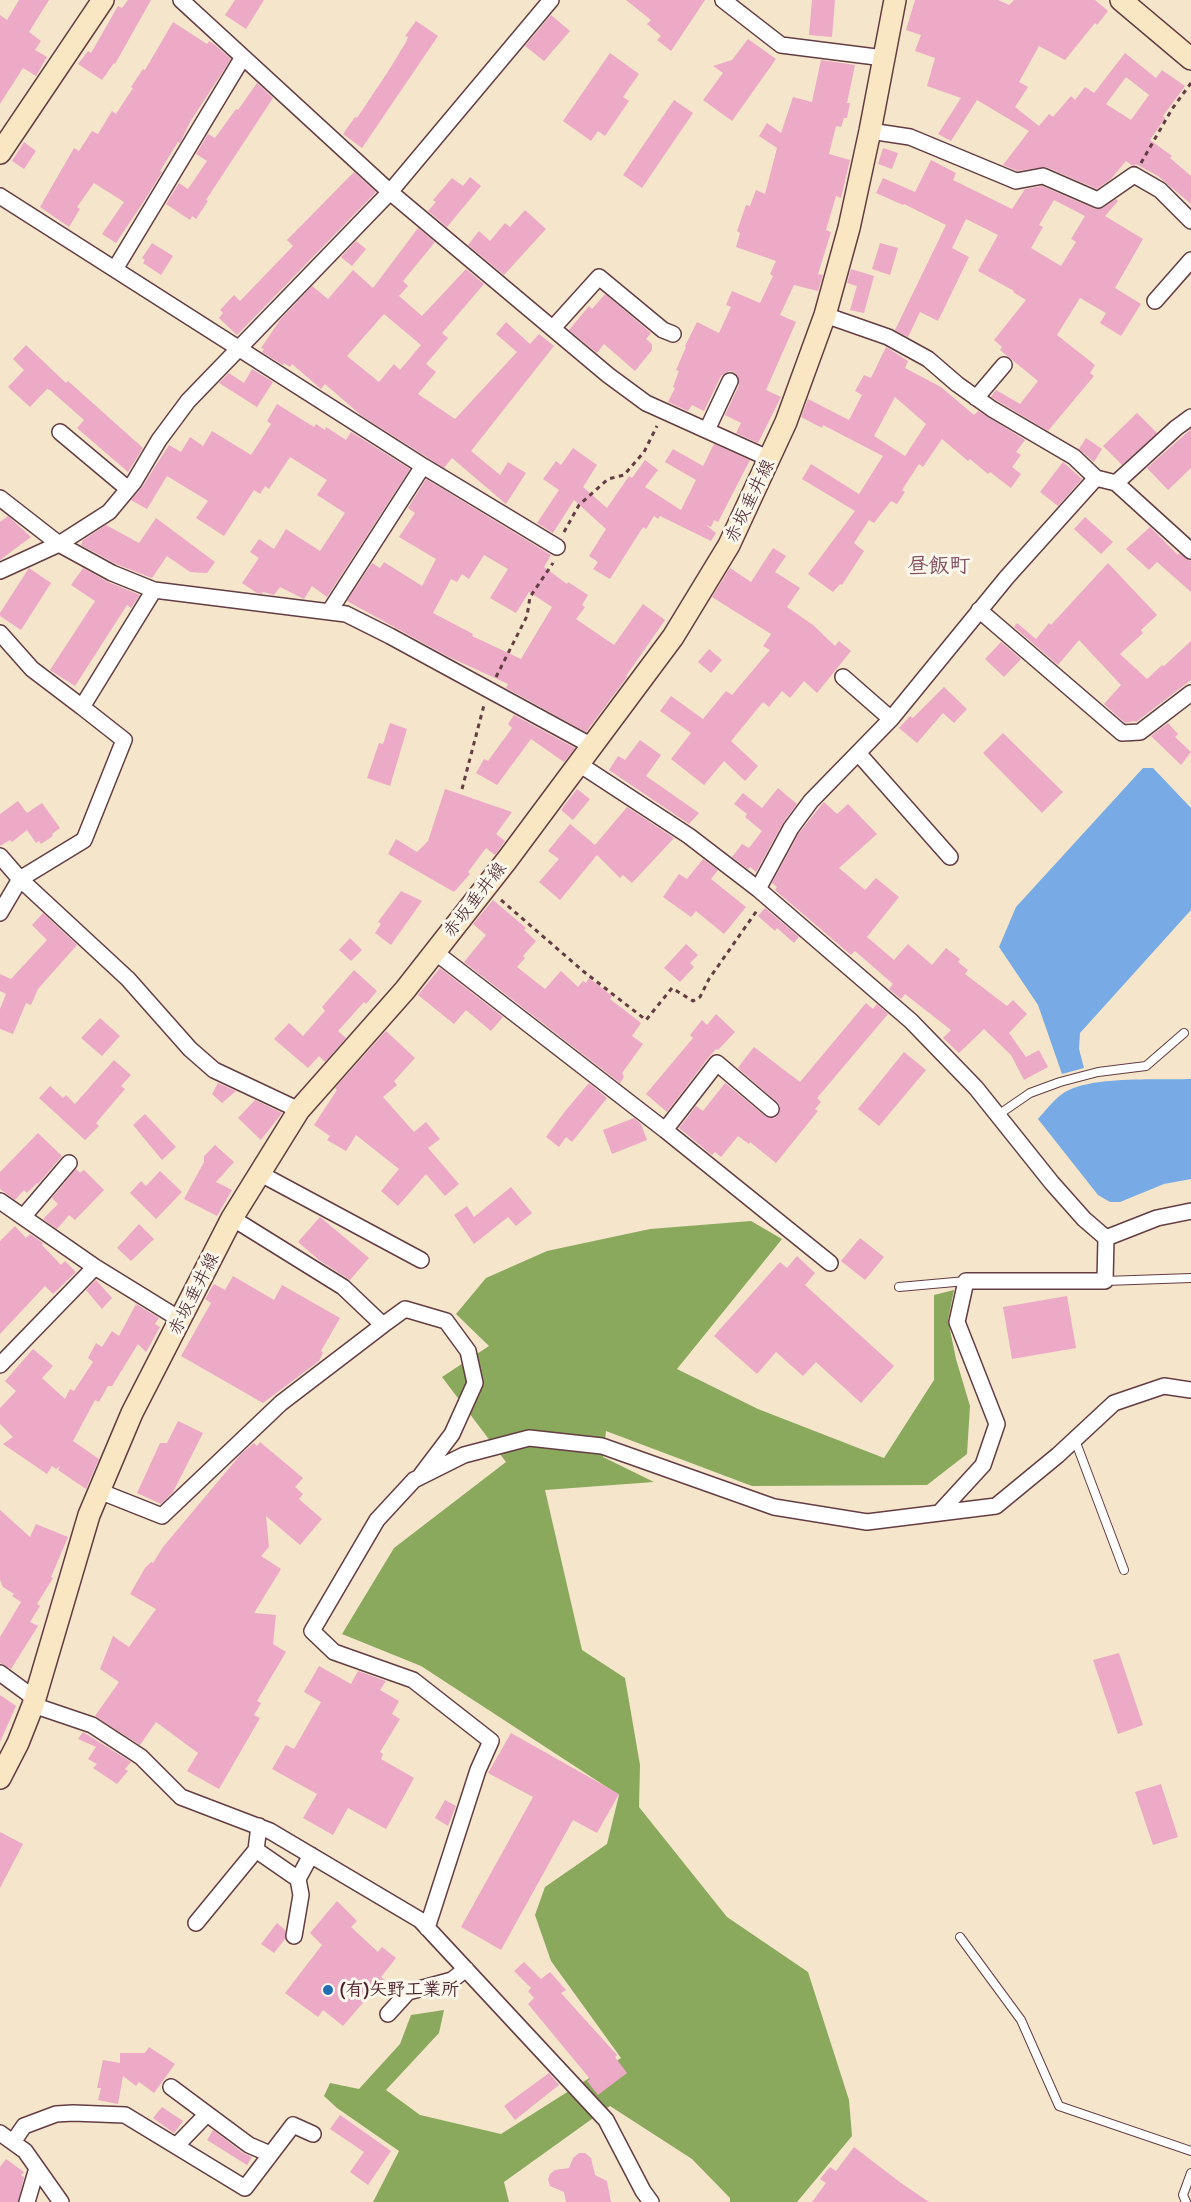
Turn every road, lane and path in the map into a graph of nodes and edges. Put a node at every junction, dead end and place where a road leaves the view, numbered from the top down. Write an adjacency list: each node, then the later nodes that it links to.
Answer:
1 (103, 0): 12 (main road)
2 (181, 0): 7 (street)
3 (550, 0): 14 (street)
4 (723, 0): 8 (street)
5 (895, 0): 8 (main road, 赤坂垂井線)
6 (1121, 0): 9 (main road)
7 (243, 57): 14 (street); 18 (street)
8 (884, 58): 11 (main road, 赤坂垂井線)
9 (1191, 59)
10 (1191, 83): 13 (path)
11 (870, 131): 13 (street); 20 (main road, 赤坂垂井線)
12 (0, 153)
13 (1134, 176): 16 (street)
14 (390, 192): 21 (street); 23 (street)
15 (0, 196): 18 (street)
16 (1191, 221)
17 (1191, 260): 19 (street)
18 (115, 268): 23 (street)
19 (1155, 301)
20 (825, 315): 26 (street); 31 (main road, 赤坂垂井線)
21 (553, 328): 22 (street); 27 (street)
22 (673, 334)
23 (237, 349): 32 (street); 35 (street)
24 (1004, 365): 26 (street)
25 (730, 381): 29 (street)
26 (976, 398): 33 (street)
27 (665, 411): 29 (street); 38 (path)
28 (1191, 417): 34 (street)
29 (707, 430): 31 (street)
30 (60, 432): 35 (street)
31 (770, 459): 50 (main road, 赤坂垂井線)
32 (423, 466): 38 (street); 43 (street)
33 (1096, 478): 34 (street); 42 (street)
34 (1116, 483): 39 (street)
35 (128, 489): 37 (street)
36 (0, 498): 37 (street)
37 (59, 544): 40 (street); 41 (street)
38 (557, 547): 46 (path)
39 (1191, 551)
40 (0, 571)
41 (154, 590): 43 (street); 48 (street)
42 (979, 610): 47 (street); 49 (street)
43 (329, 612): 46 (street)
44 (0, 633): 48 (street)
45 (843, 676): 49 (street)
46 (489, 690): 50 (street); 53 (path)
47 (1191, 693)
48 (82, 707): 56 (street)
49 (891, 719): 51 (street)
50 (592, 746): 52 (main road, 赤坂垂井線)
51 (858, 753): 55 (street); 58 (street)
52 (579, 764): 57 (main road, 赤坂垂井線); 58 (street)
53 (462, 789)
54 (0, 856): 56 (street)
55 (950, 857)
56 (20, 879): 59 (street); 63 (street)
57 (486, 887): 58 (path); 60 (main road, 赤坂垂井線)
58 (762, 892): 64 (street)
59 (1, 909)
60 (435, 952): 63 (main road, 赤坂垂井線); 65 (street)
61 (1184, 1033): 64 (lane)
62 (771, 1109): 65 (street)
63 (298, 1110): 67 (main road, 赤坂垂井線)
64 (998, 1115): 72 (street)
65 (665, 1130): 74 (street)
66 (69, 1163): 70 (street)
67 (258, 1173): 71 (main road, 赤坂垂井線); 73 (street)
68 (0, 1201): 70 (street)
69 (1191, 1211): 72 (street)
70 (23, 1217): 75 (street)
71 (232, 1218): 80 (main road, 赤坂垂井線); 81 (street)
72 (1106, 1238): 78 (street)
73 (421, 1260)
74 (830, 1263)
75 (95, 1266): 80 (street); 82 (street)
76 (1191, 1278): 78 (lane)
77 (966, 1281): 78 (street); 79 (lane); 87 (street)
78 (1105, 1281)
79 (899, 1287)
80 (181, 1320): 86 (main road, 赤坂垂井線)
81 (383, 1325): 85 (street); 86 (street)
82 (0, 1365)
83 (1191, 1390): 84 (street)
84 (1075, 1439): 87 (street); 88 (lane)
85 (419, 1477): 87 (street); 97 (street)
86 (99, 1491): 90 (main road, 赤坂垂井線)
87 (939, 1513)
88 (1124, 1570)
89 (0, 1673): 90 (street)
90 (34, 1702): 91 (main road, 赤坂垂井線); 92 (street)
91 (0, 1778)
92 (259, 1826): 93 (street); 94 (street)
93 (255, 1850): 95 (street); 96 (street)
94 (310, 1855): 95 (street); 97 (street)
95 (298, 1879): 98 (street)
96 (196, 1923)
97 (427, 1928): 100 (street)
98 (294, 1936)
99 (960, 1937): 107 (lane)
100 (466, 1969): 101 (street); 113 (street)
101 (388, 2014)
102 (171, 2087): 103 (street)
103 (206, 2115): 106 (street); 108 (street)
104 (314, 2134): 108 (street)
105 (6, 2138): 106 (street); 109 (street)
106 (176, 2146): 108 (street)
107 (1191, 2151)
108 (270, 2154)
109 (37, 2168): 111 (street); 112 (street)
110 (1191, 2173): 114 (lane)
111 (27, 2202)
112 (61, 2202)
113 (651, 2202)
114 (1186, 2202)

